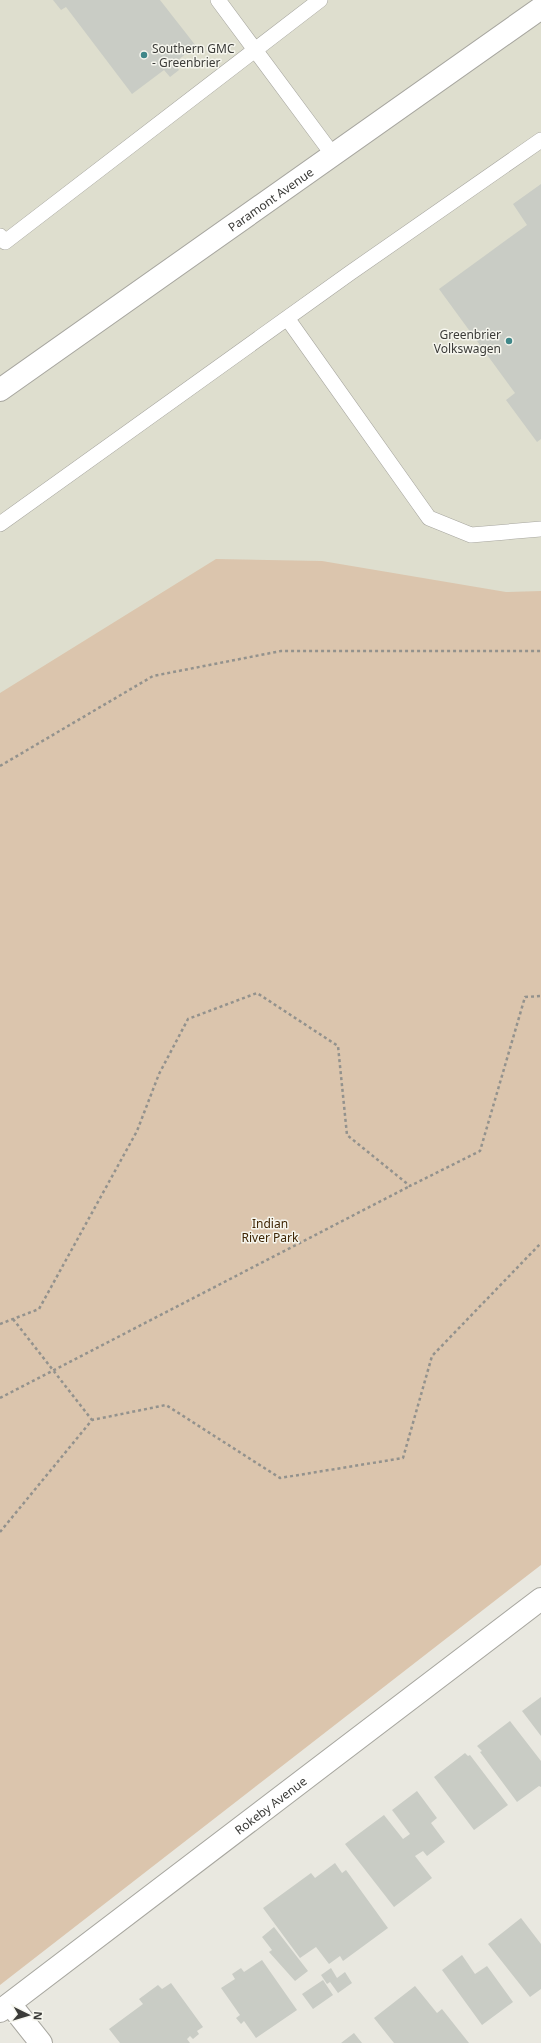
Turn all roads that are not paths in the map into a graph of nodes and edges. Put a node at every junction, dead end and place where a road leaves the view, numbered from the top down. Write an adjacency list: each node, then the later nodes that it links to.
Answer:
1 (218, 0): 4 (lane)
2 (320, 0): 4 (lane)
3 (541, 8): 6 (street, Paramont Avenue)
4 (256, 49): 6 (lane); 7 (lane)
5 (541, 140): 8 (lane)
6 (333, 155): 9 (street, Paramont Avenue)
7 (0, 236)
8 (287, 318): 10 (lane); 11 (lane)
9 (0, 390)
10 (0, 524)
11 (541, 529)
12 (541, 1599): 13 (street, Rokeby Avenue)
13 (5, 2007): 14 (street)
14 (41, 2043)

